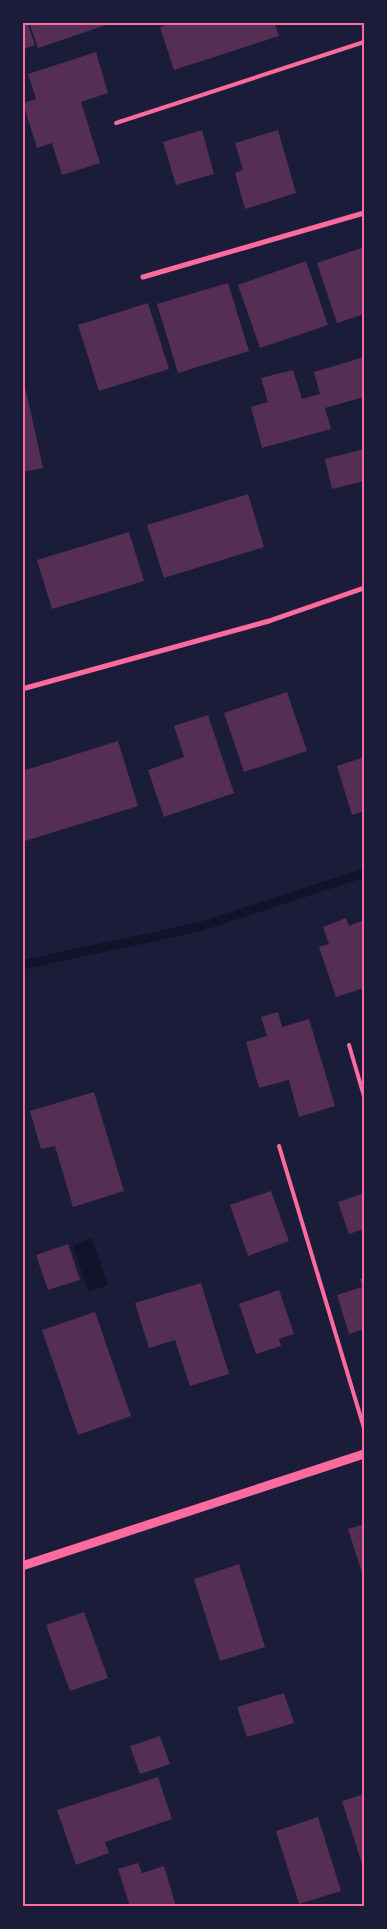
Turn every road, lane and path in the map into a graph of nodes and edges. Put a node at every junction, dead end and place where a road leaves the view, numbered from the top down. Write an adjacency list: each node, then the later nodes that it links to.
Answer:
1 (364, 42): 2 (lane)
2 (116, 123)
3 (364, 213): 4 (street)
4 (143, 277)
5 (364, 588): 6 (street)
6 (22, 689)
7 (348, 1045): 8 (lane)
8 (364, 1096)
9 (279, 1146): 10 (lane)
10 (364, 1428)
11 (364, 1454): 12 (street)
12 (22, 1566)

